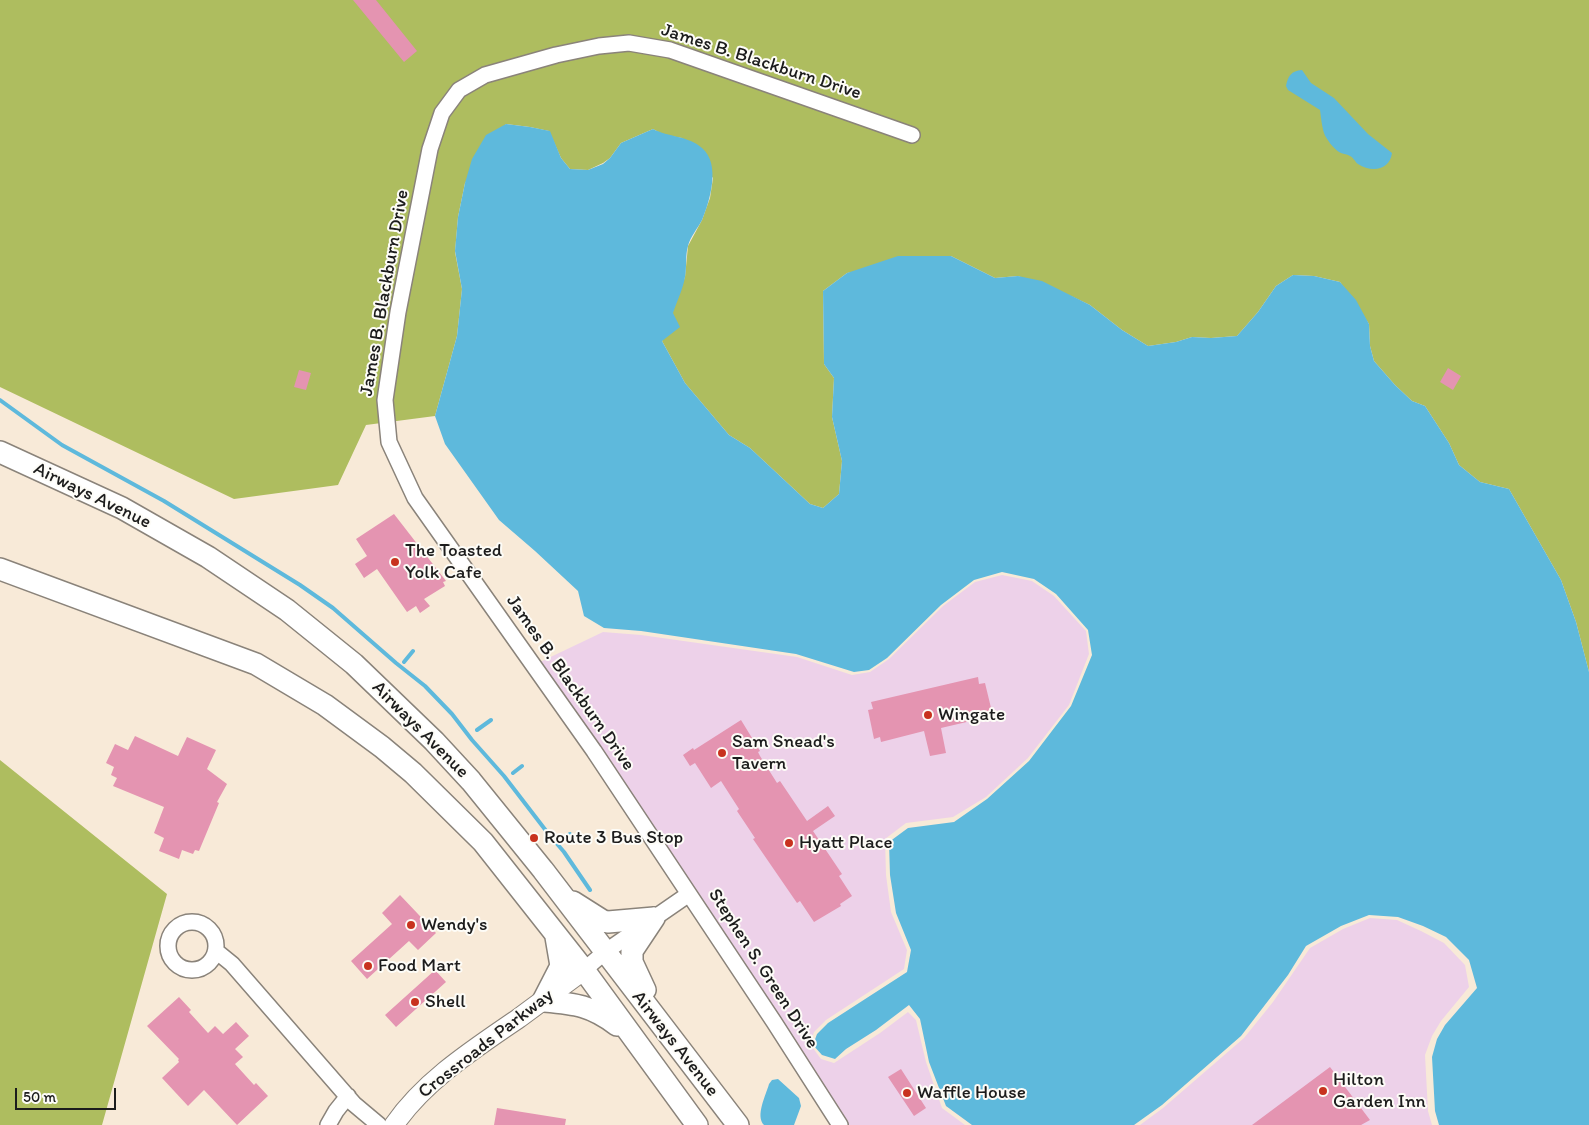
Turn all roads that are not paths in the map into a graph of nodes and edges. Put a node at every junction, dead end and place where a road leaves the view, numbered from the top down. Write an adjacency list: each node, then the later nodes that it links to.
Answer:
1 (912, 135): 4 (street, James B. Blackburn Drive)
2 (0, 452): 5 (main road, Airways Avenue)
3 (0, 569): 7 (main road, Airways Avenue)
4 (690, 894): 6 (street, Stephen S. Green Drive); 20 (street, Stephen S. Green Drive)
5 (561, 895): 6 (main road); 9 (main road, Airways Avenue)
6 (654, 918): 9 (street, Stephen S. Green Drive); 13 (main road)
7 (556, 935): 10 (main road, Airways Avenue); 11 (main road)
8 (216, 951): 14 (street)
9 (605, 952): 10 (street, Stephen S. Green Drive); 13 (main road, Airways Avenue)
10 (584, 970): 11 (street, Crossroads Parkway); 12 (main road, Airways Avenue)
11 (542, 1001): 12 (main road); 17 (street, Crossroads Parkway)
12 (629, 1033): 18 (main road, Airways Avenue)
13 (666, 1033): 19 (main road, Airways Avenue)
14 (348, 1096): 15 (street); 16 (street)
15 (328, 1125)
16 (379, 1125)
17 (394, 1125)
18 (697, 1125)
19 (738, 1125)
20 (840, 1125)

